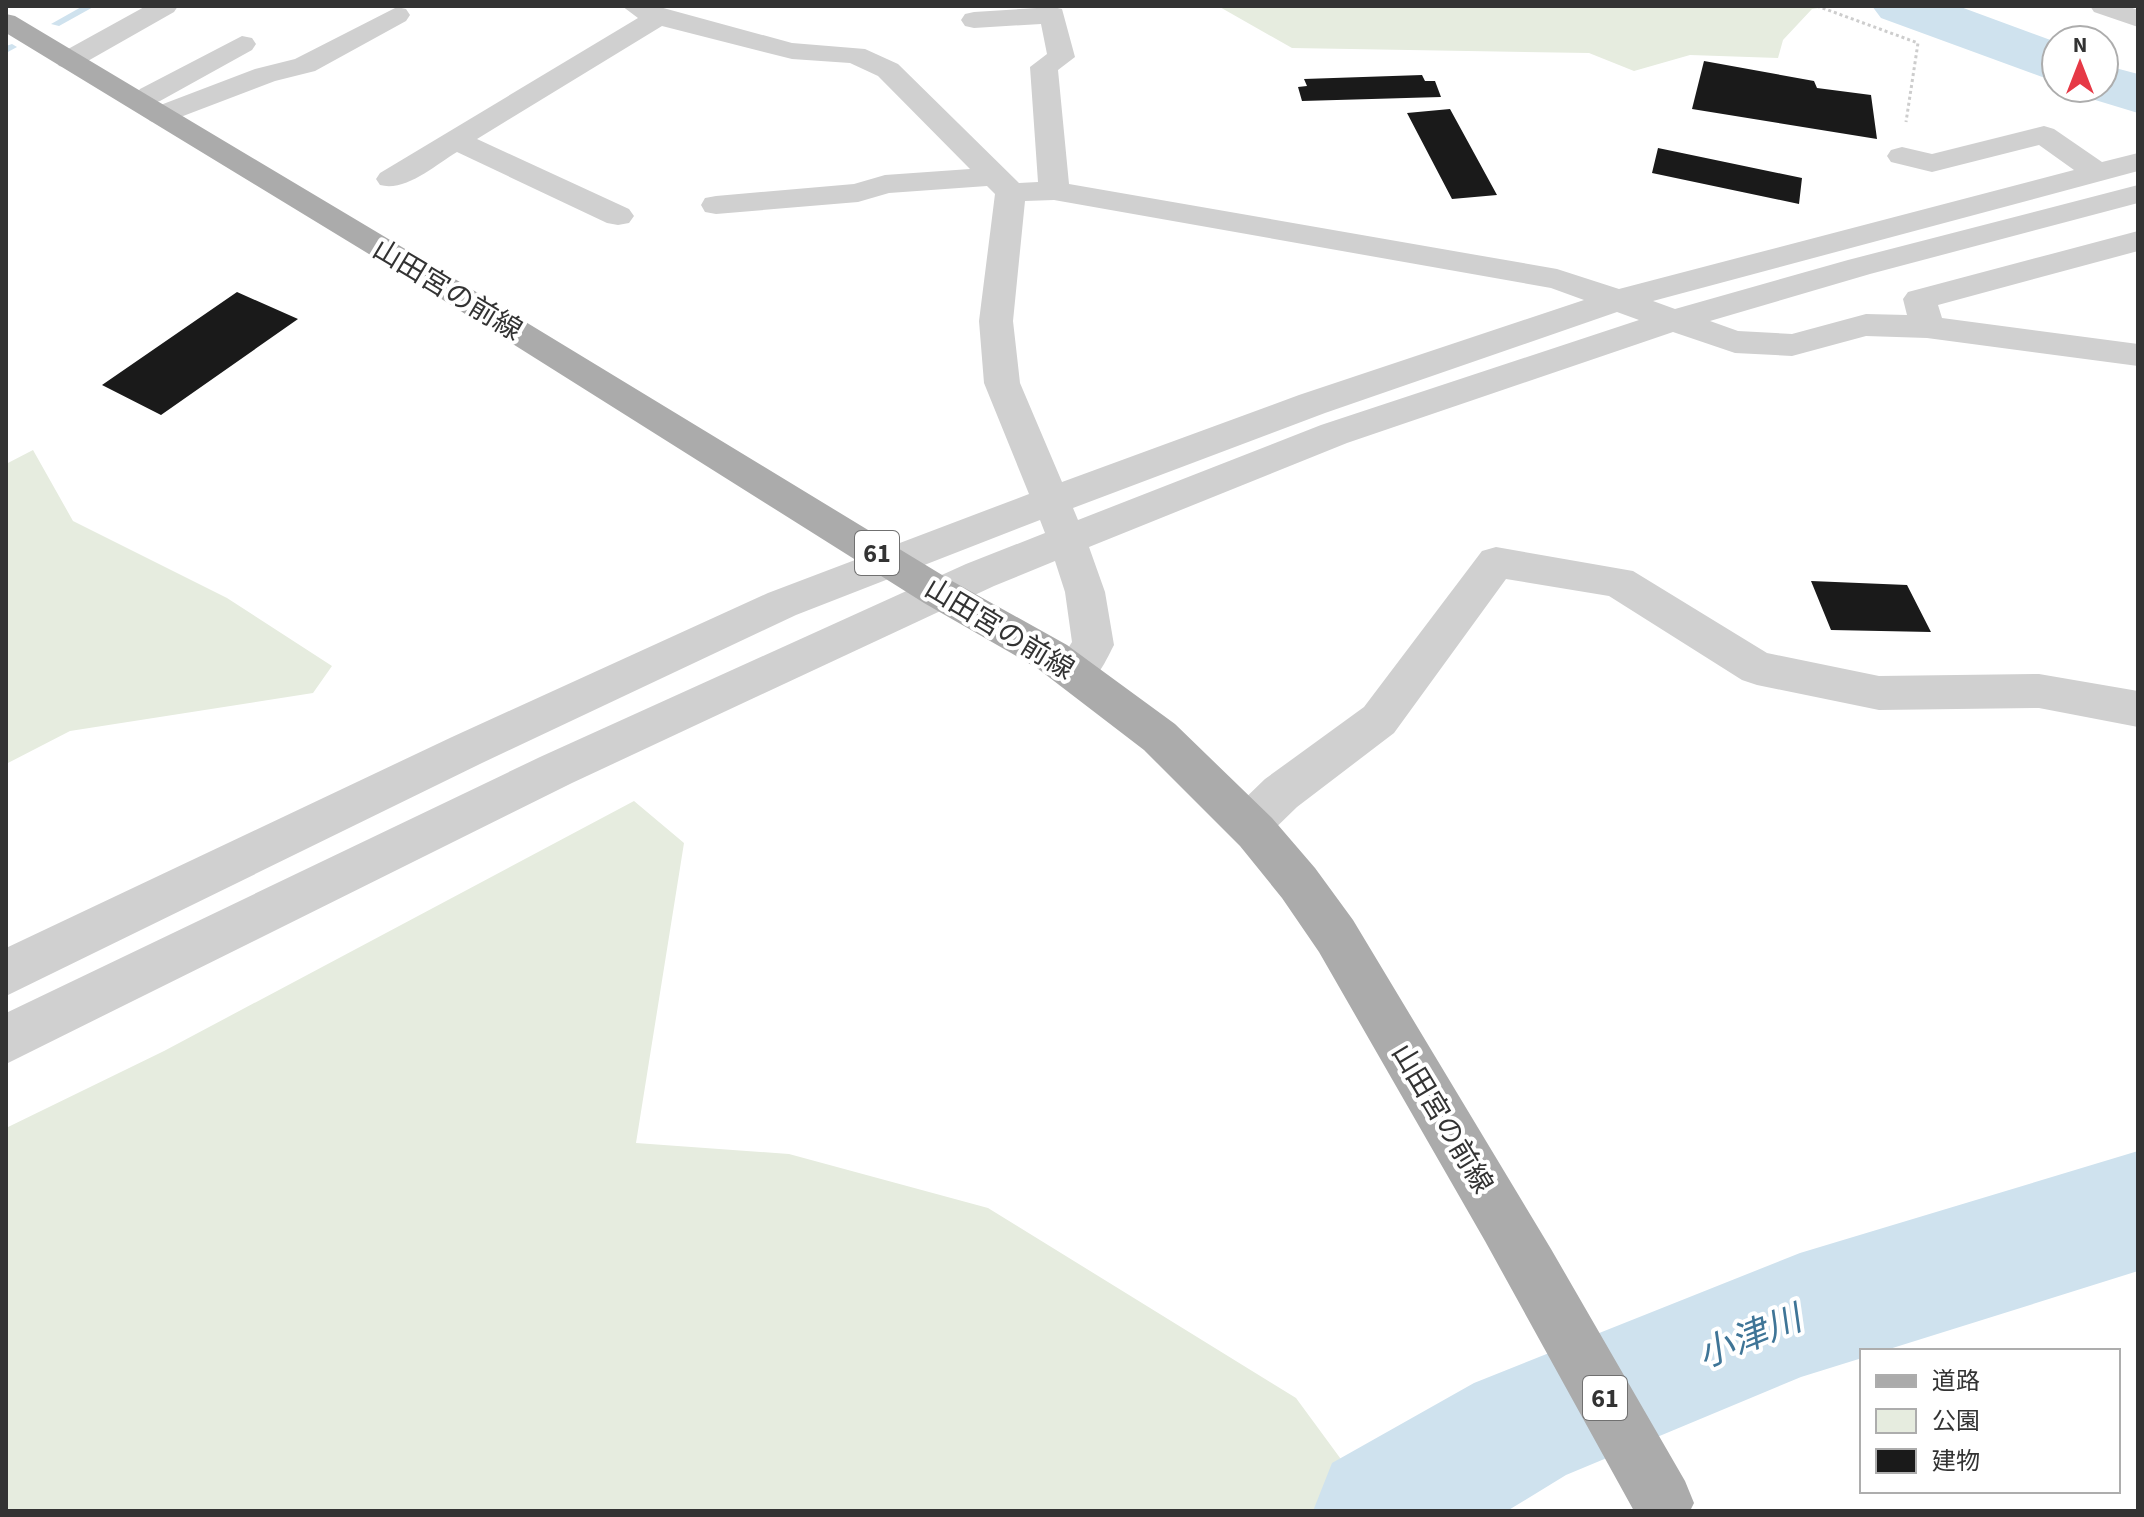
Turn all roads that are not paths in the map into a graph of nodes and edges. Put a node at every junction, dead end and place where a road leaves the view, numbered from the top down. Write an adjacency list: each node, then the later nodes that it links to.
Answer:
1 (165, 6): 9 (street)
2 (2103, 6): 5 (street)
3 (646, 11): 11 (street); 16 (street)
4 (397, 15): 10 (street)
5 (2138, 19)
6 (974, 20): 17 (street)
7 (6, 22): 9 (main road, 山田宮の前線 / 61)
8 (242, 44): 10 (street)
9 (69, 60): 10 (main road, 山田宮の前線 / 61)
10 (150, 108): 28 (main road, 山田宮の前線 / 61)
11 (455, 140): 15 (street); 20 (street)
12 (1902, 156): 14 (street)
13 (2138, 162): 14 (street)
14 (2098, 173): 22 (street)
15 (391, 179)
16 (1002, 184): 17 (street); 19 (street); 26 (street)
17 (1054, 191): 22 (street)
18 (2138, 194): 23 (street)
19 (716, 205)
20 (618, 216)
21 (2138, 241): 24 (street)
22 (1622, 299): 23 (street); 26 (street)
23 (1671, 321): 24 (street); 27 (street)
24 (1927, 327): 25 (street)
25 (2138, 355)
26 (1051, 501): 27 (street); 28 (street)
27 (1067, 540): 29 (street); 30 (street)
28 (889, 561): 29 (main road, 山田宮の前線 / 61); 33 (street)
29 (938, 592): 30 (main road, 山田宮の前線 / 61); 34 (street)
30 (1075, 671): 32 (main road, 山田宮の前線 / 61)
31 (2138, 709): 32 (street)
32 (1250, 823): 35 (main road, 山田宮の前線 / 61)
33 (6, 973)
34 (6, 1039)
35 (1665, 1507)

